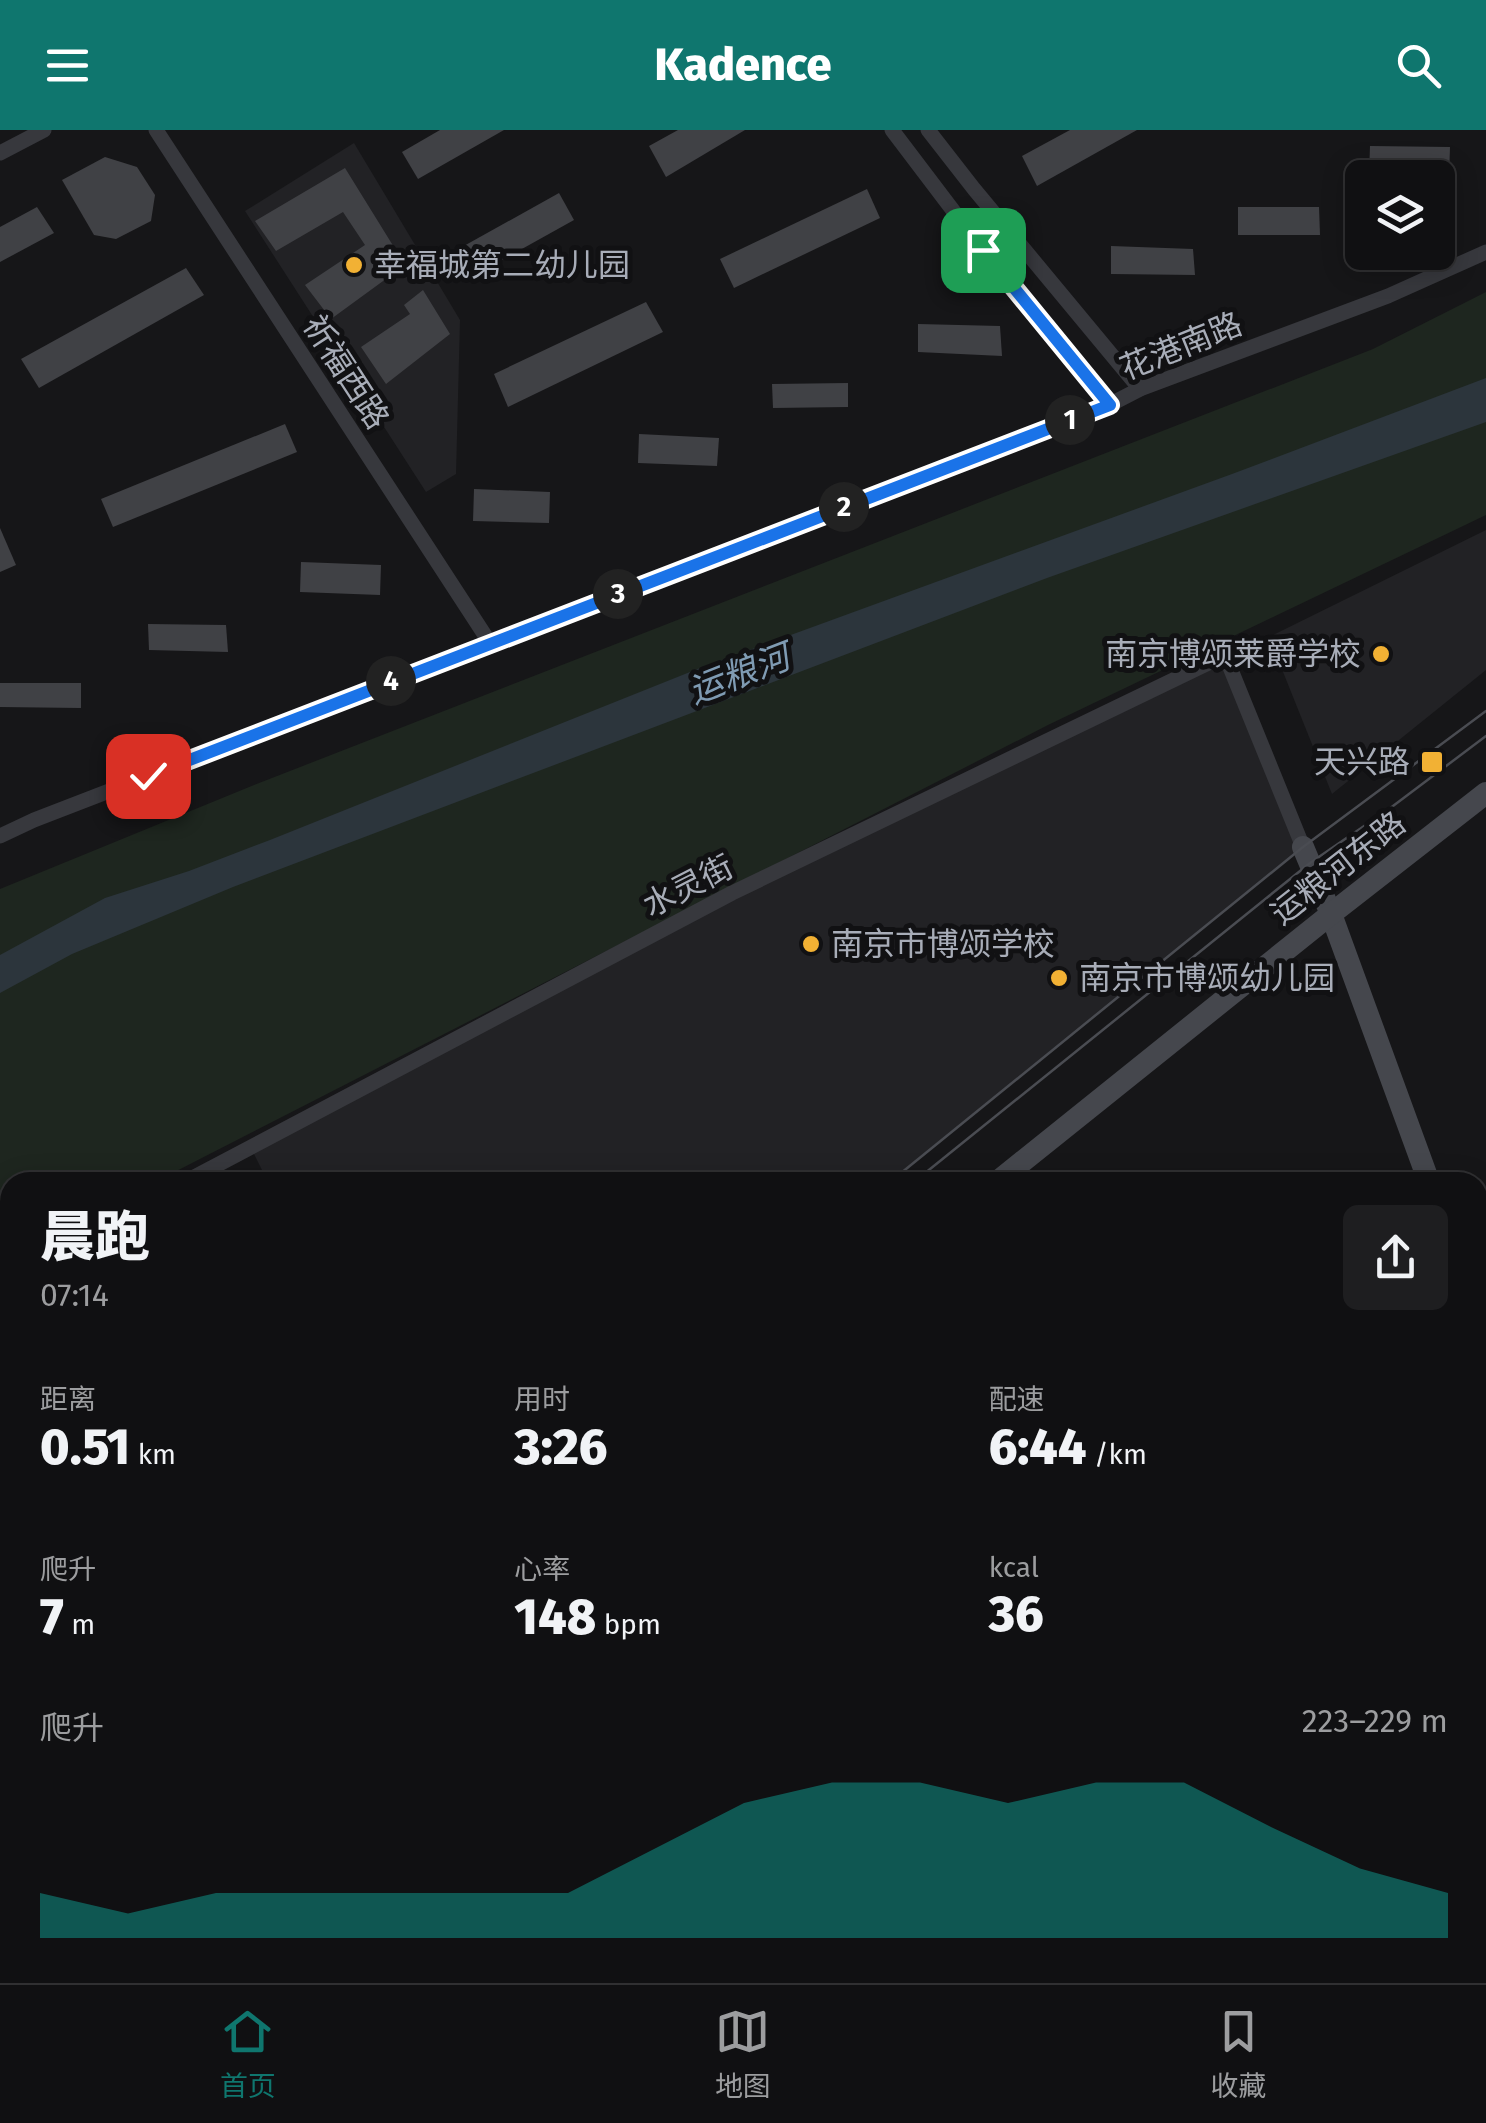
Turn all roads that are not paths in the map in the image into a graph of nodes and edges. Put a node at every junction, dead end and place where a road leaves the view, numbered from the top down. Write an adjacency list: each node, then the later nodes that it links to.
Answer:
1 (44, 130): 5 (street)
2 (156, 130): 9 (street, 祈福西路)
3 (892, 130): 8 (street)
4 (928, 130): 7 (street)
5 (0, 154)
6 (1486, 252): 7 (street, 花港南路)
7 (1140, 388): 8 (street, 花港南路)
8 (1110, 405): 9 (street, 花港南路)
9 (490, 644): 11 (street, 花港南路)
10 (1486, 793): 13 (main road, 运粮河东路)
11 (0, 836)
12 (1303, 848): 13 (main road); 14 (street, 水灵街)
13 (1331, 914): 15 (main road, 运粮河东路); 16 (main road)
14 (204, 1172)
15 (1008, 1172)
16 (1425, 1172)

